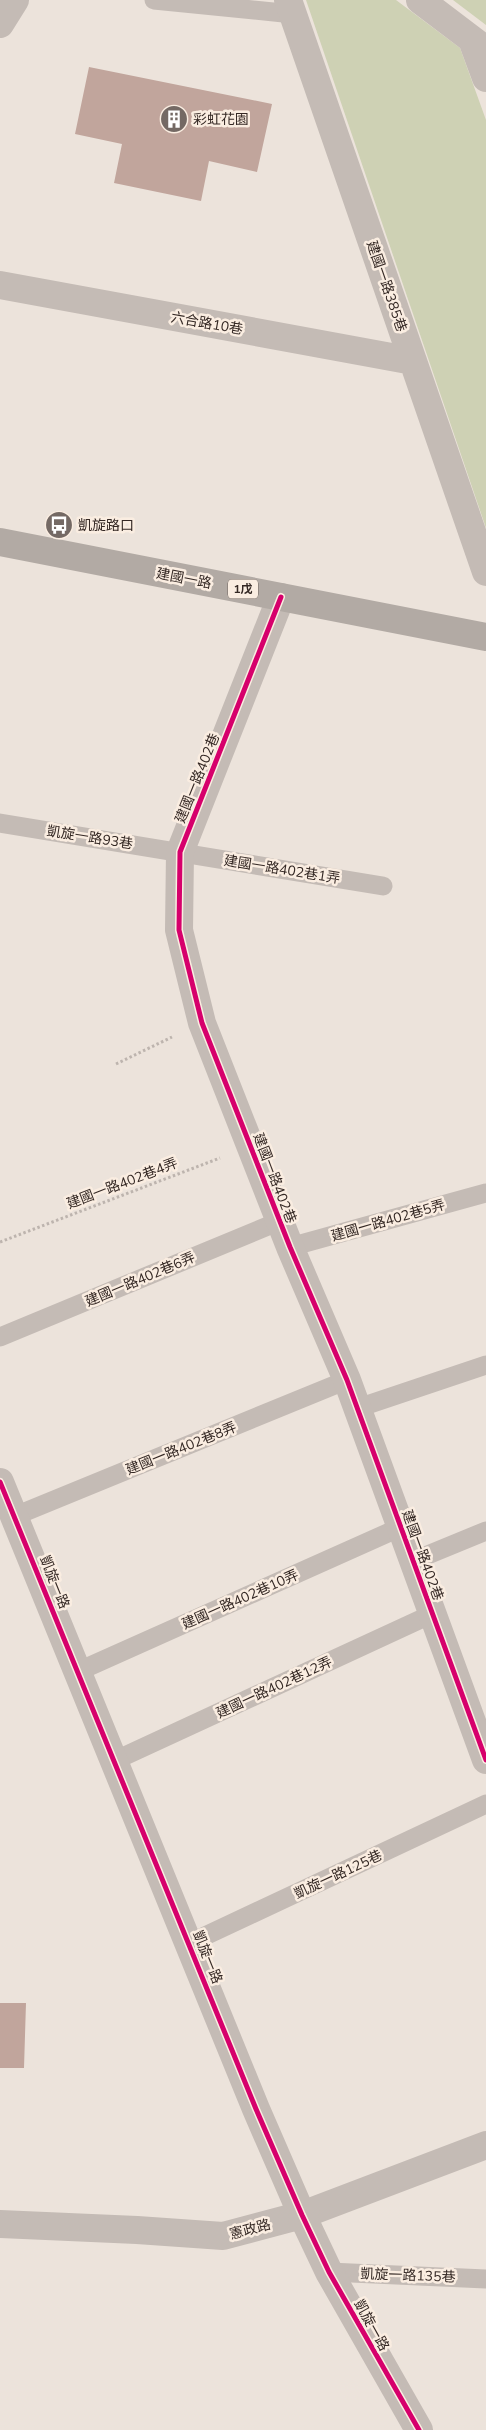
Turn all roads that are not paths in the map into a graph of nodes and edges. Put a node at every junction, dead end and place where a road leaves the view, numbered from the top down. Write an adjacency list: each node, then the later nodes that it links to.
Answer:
1 (16, 0): 5 (street)
2 (154, 0): 4 (lane)
3 (420, 0): 6 (street)
4 (290, 7): 9 (street, 建國一路385巷)
5 (0, 24)
6 (479, 45): 7 (street)
7 (486, 78)
8 (0, 285): 9 (street, 六合路10巷)
9 (413, 361): 11 (street, 建國一路385巷)
10 (0, 542): 12 (main road, 建國一路 / 1戊)
11 (486, 572)
12 (281, 597): 13 (main road, 建國一路 / 1戊); 15 (street, 建國一路402巷)
13 (486, 637)
14 (0, 823): 15 (lane, 凱旋一路93巷)
15 (180, 852): 16 (lane, 建國一路402巷1弄); 18 (street, 建國一路402巷)
16 (383, 886)
17 (486, 1193): 19 (lane, 建國一路402巷5弄)
18 (280, 1221): 19 (street, 建國一路402巷); 20 (lane, 建國一路402巷6弄)
19 (290, 1247): 22 (street, 建國一路402巷)
20 (0, 1337)
21 (486, 1365): 23 (lane)
22 (347, 1380): 23 (street, 建國一路402巷); 25 (lane, 建國一路402巷8弄)
23 (358, 1408): 26 (street, 建國一路402巷)
24 (0, 1482): 25 (street, 凱旋一路)
25 (15, 1516): 30 (street, 凱旋一路)
26 (401, 1527): 28 (street, 建國一路402巷); 30 (lane, 建國一路402巷10弄)
27 (486, 1531): 28 (lane)
28 (413, 1561): 29 (street, 建國一路402巷)
29 (432, 1614): 31 (lane, 建國一路402巷12弄); 32 (street, 建國一路402巷)
30 (79, 1671): 31 (street, 凱旋一路)
31 (116, 1760): 34 (street, 凱旋一路)
32 (486, 1760)
33 (486, 1804): 34 (lane, 凱旋一路125巷)
34 (190, 1943): 36 (street, 凱旋一路)
35 (486, 2145): 36 (street, 憲政路)
36 (302, 2214): 37 (street, 憲政路); 38 (street, 凱旋一路)
37 (0, 2224)
38 (329, 2272): 39 (lane, 凱旋一路135巷); 40 (street, 凱旋一路)
39 (486, 2278)
40 (419, 2430)

